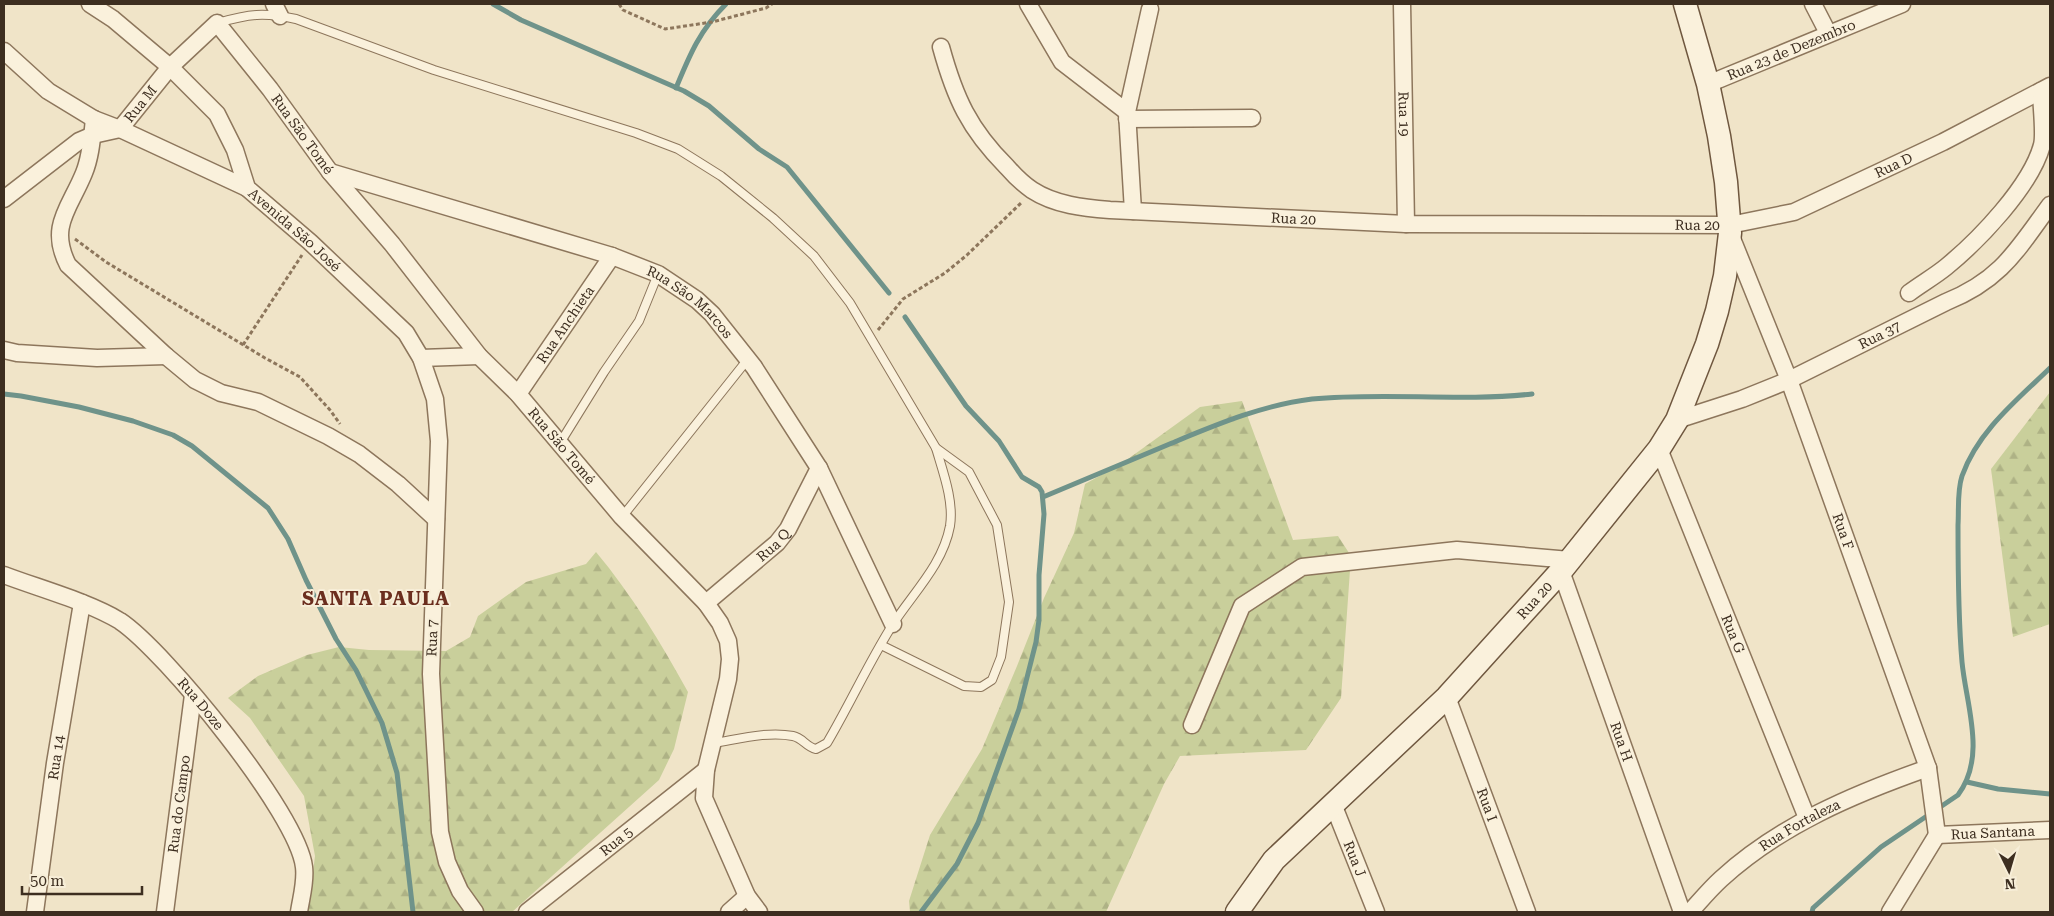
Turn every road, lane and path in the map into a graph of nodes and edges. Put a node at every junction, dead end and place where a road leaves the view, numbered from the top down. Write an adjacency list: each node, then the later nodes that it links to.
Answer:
1 (90, 4): 15 (street, Avenida São José)
2 (619, 4): 3 (path)
3 (772, 4)
4 (1028, 4): 18 (street)
5 (1402, 4): 28 (street, Rua 19)
6 (1685, 4): 16 (street, Rua 20)
7 (1813, 4): 12 (street)
8 (1902, 4): 12 (street, Rua 23 de Dezembro)
9 (1150, 9): 18 (street)
10 (277, 10): 11 (lane); 35 (lane)
11 (217, 23): 15 (street, Rua M); 22 (street, Rua São Tomé)
12 (1828, 33): 16 (street, Rua 23 de Dezembro)
13 (941, 47): 24 (street, Rua 20)
14 (4, 52): 20 (street)
15 (170, 67): 21 (street, Rua M); 23 (street, Avenida São José)
16 (1708, 84): 30 (street, Rua 20)
17 (2045, 89): 30 (street, Rua D); 34 (street)
18 (1127, 115): 19 (street); 27 (street)
19 (1252, 118)
20 (94, 127): 21 (street, Rua M); 25 (street, Rua M); 29 (street)
21 (120, 129): 23 (street)
22 (330, 172): 32 (street, Rua São Marcos); 39 (street, Rua São Tomé)
23 (247, 188): 31 (street, Avenida São José)
24 (1033, 191): 27 (street, Rua 20); 35 (path)
25 (4, 199)
26 (2050, 205): 42 (street, Rua 37)
27 (1134, 211): 28 (street, Rua 20)
28 (1406, 224): 30 (street, Rua 20)
29 (60, 227): 36 (path); 38 (street)
30 (1730, 229): 42 (street, Rua F); 44 (street, Rua 20)
31 (310, 242): 36 (path); 40 (street, Avenida São José)
32 (612, 256): 33 (street, Rua São Marcos); 43 (street, Rua Anchieta)
33 (658, 274): 41 (street, Rua São Marcos); 45 (lane)
34 (1908, 293)
35 (872, 338): 46 (lane)
36 (243, 345): 48 (path)
37 (4, 350): 38 (street)
38 (166, 356): 48 (street)
39 (479, 356): 40 (street); 43 (street, Rua São Tomé)
40 (421, 358): 51 (street, Rua 7)
41 (748, 359): 49 (street, Rua São Marcos); 50 (lane)
42 (1789, 380): 44 (street, Rua 37); 62 (street, Rua F)
43 (518, 394): 45 (street, Rua São Tomé)
44 (1677, 420): 47 (street, Rua 20)
45 (560, 443): 50 (street, Rua São Tomé)
46 (936, 448): 56 (lane); 57 (lane)
47 (1659, 449): 52 (street, Rua 20); 65 (street, Rua G)
48 (359, 454): 51 (street)
49 (819, 468): 55 (street, Rua Q); 56 (street, Rua São Marcos)
50 (622, 517): 55 (street, Rua São Tomé)
51 (436, 519): 72 (street, Rua 7)
52 (1565, 565): 59 (street, Rua 20); 60 (street); 79 (street, Rua H)
53 (4, 575): 54 (street, Rua Doze)
54 (82, 603): 58 (street, Rua Doze); 69 (street, Rua 14)
55 (706, 604): 61 (street, Rua São Tomé)
56 (893, 624): 57 (lane)
57 (881, 645): 61 (lane)
58 (193, 695): 70 (street, Rua do Campo); 71 (street, Rua Doze)
59 (1447, 697): 64 (street, Rua 20); 78 (street, Rua I)
60 (1192, 725)
61 (714, 743): 63 (street, Rua São Tomé)
62 (1928, 768): 65 (street, Rua Fortaleza); 67 (street, Rua F)
63 (706, 770): 68 (street, Rua São Tomé); 73 (street, Rua 5)
64 (1333, 804): 76 (street, Rua 20); 77 (street, Rua J)
65 (1807, 818): 80 (street, Rua Fortaleza)
66 (2050, 830): 67 (street, Rua Santana)
67 (1937, 835): 81 (street)
68 (747, 896): 74 (street); 75 (street, Rua São Tomé)
69 (35, 912)
70 (165, 912)
71 (299, 912)
72 (475, 912)
73 (527, 912)
74 (729, 912)
75 (759, 912)
76 (1237, 912)
77 (1376, 912)
78 (1527, 912)
79 (1682, 912)
80 (1690, 912)
81 (1890, 912)

